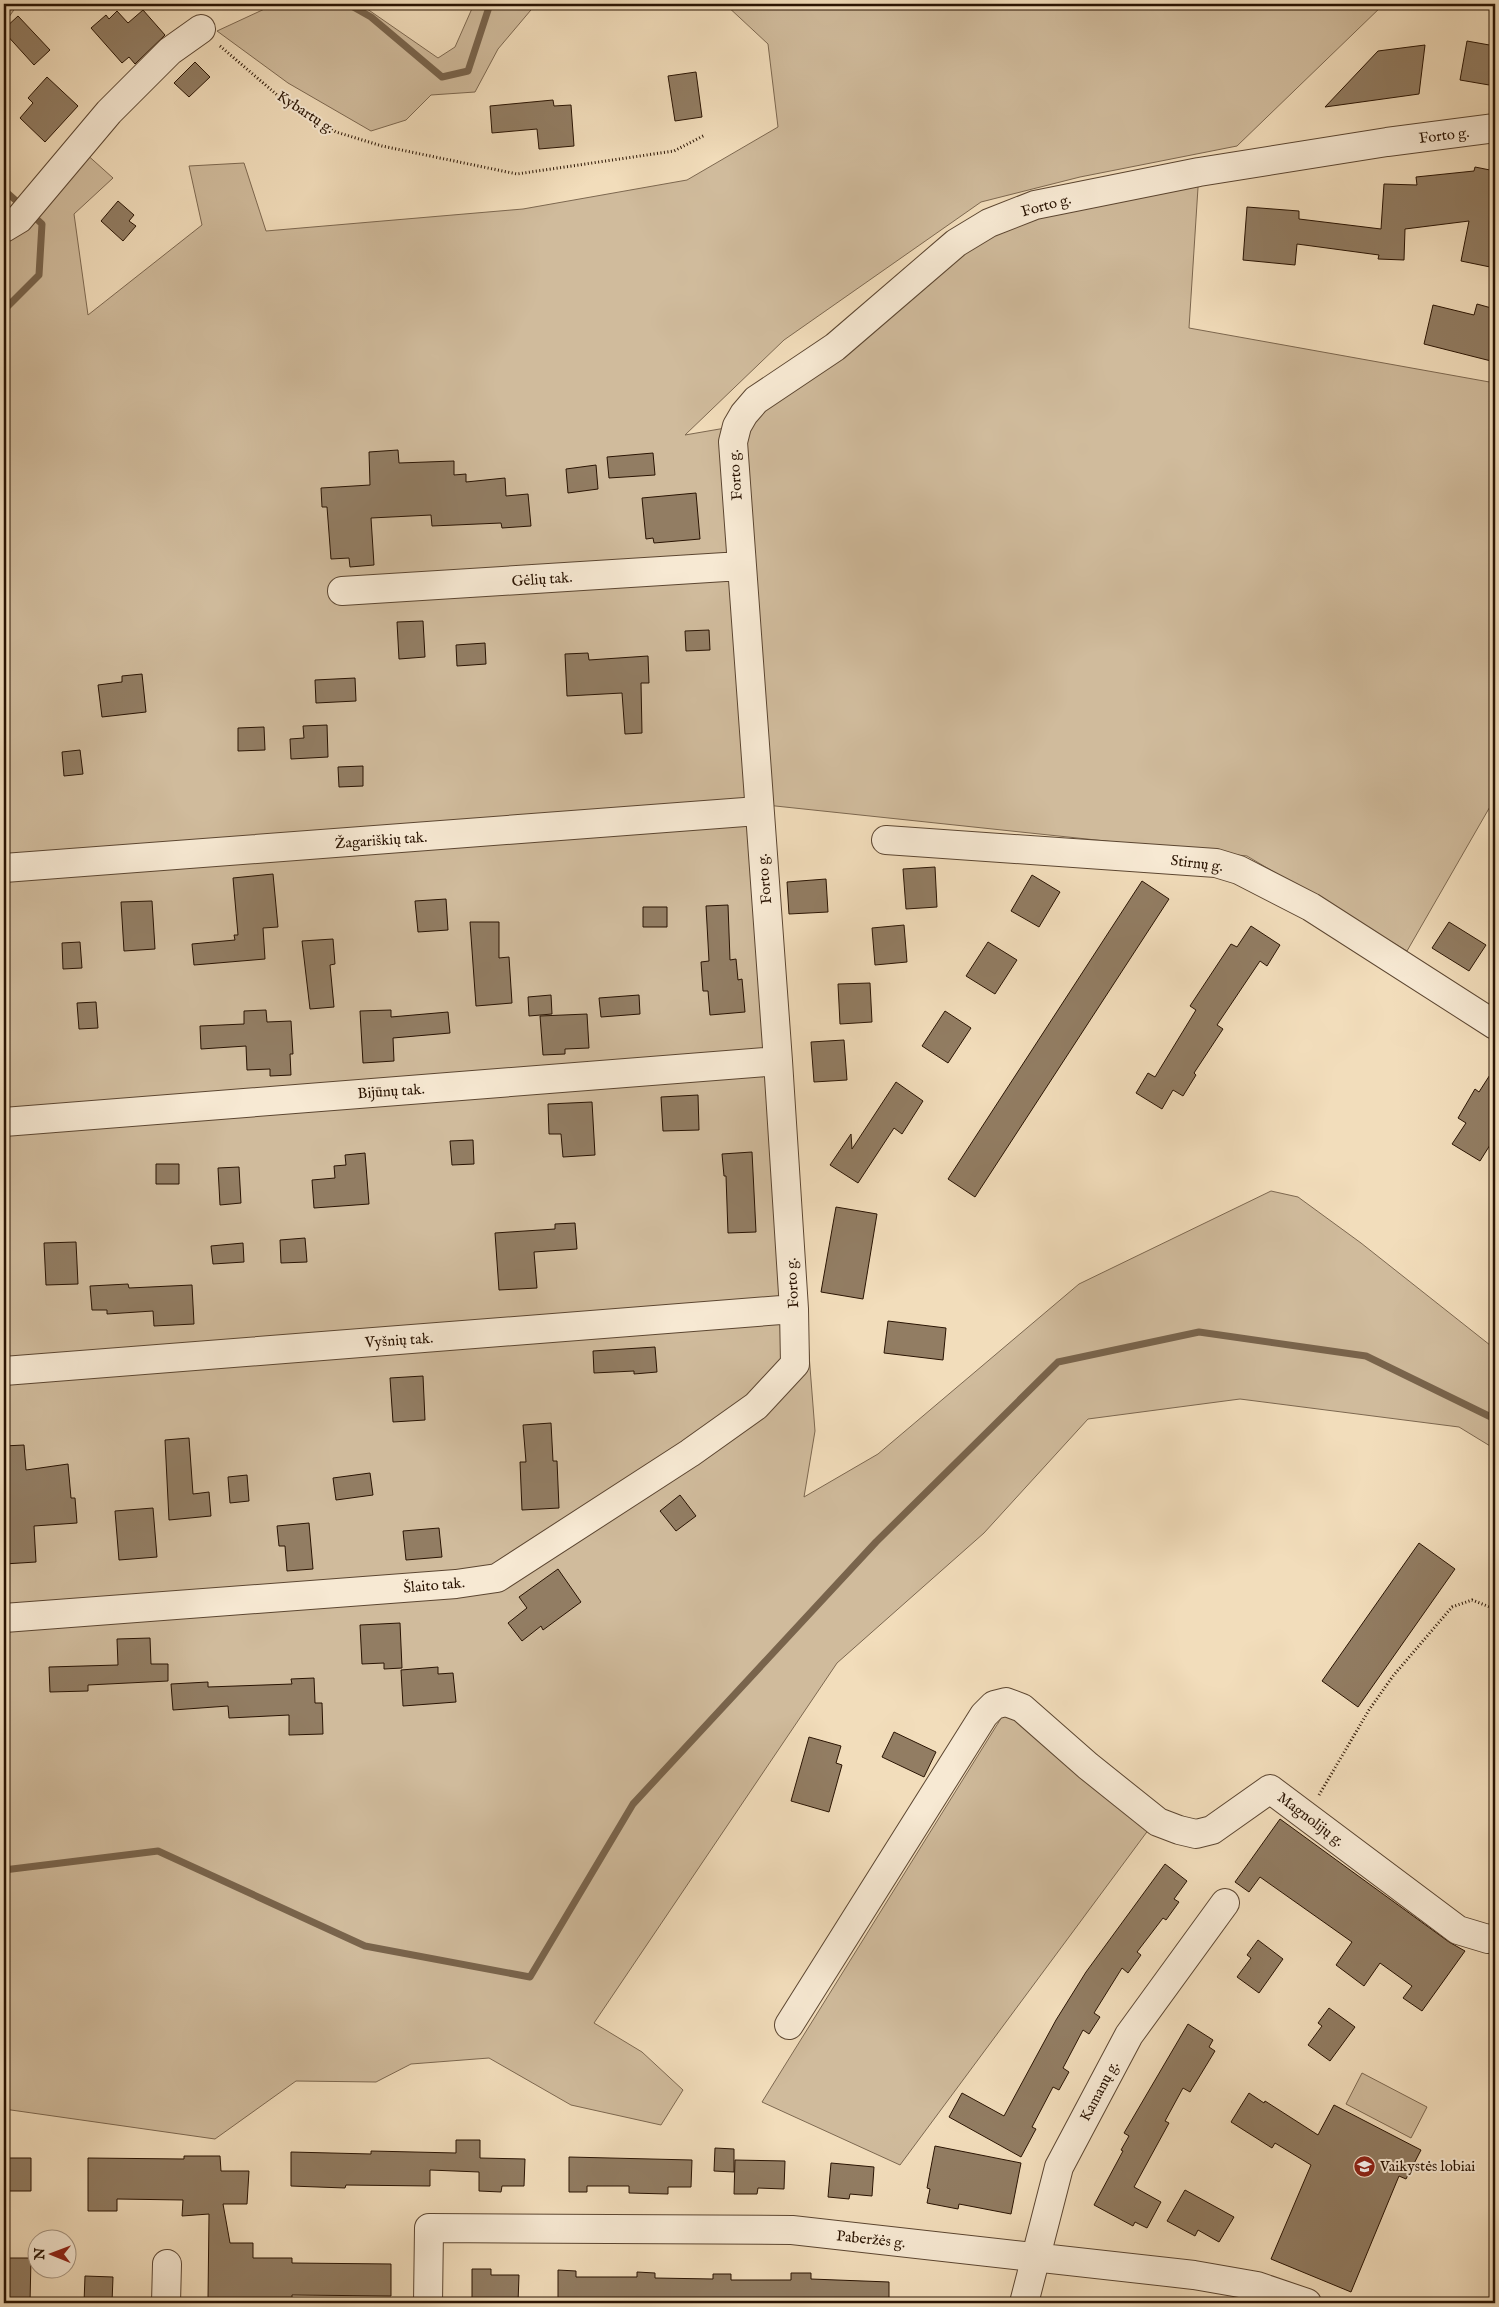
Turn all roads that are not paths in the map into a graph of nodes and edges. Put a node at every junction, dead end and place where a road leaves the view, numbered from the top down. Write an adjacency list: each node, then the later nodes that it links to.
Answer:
1 (201, 29): 3 (street)
2 (1495, 128): 4 (street, Forto g.)
3 (19, 216)
4 (741, 566): 5 (street, Gėlių tak.); 6 (street, Forto g.)
5 (342, 592)
6 (758, 811): 8 (street, Žagariškių tak.); 10 (street, Forto g.)
7 (886, 840): 9 (street, Stirnų g.)
8 (4, 868)
9 (1495, 1025)
10 (778, 1061): 11 (street, Bijūnų tak.); 12 (street, Forto g.)
11 (4, 1122)
12 (794, 1310): 13 (street, Forto g.); 14 (street, Vyšnių tak.)
13 (795, 1364): 15 (street, Šlaito tak.)
14 (4, 1371)
15 (4, 1618)
16 (1225, 1903): 19 (street, Kamanų g.)
17 (1495, 1938): 18 (street, Magnolijų g.)
18 (789, 2025)
19 (1036, 2257): 22 (street, Paberžės g.); 23 (street, Kamanų g.); 24 (street, Paberžės g.)
20 (167, 2264): 21 (street)
21 (166, 2303)
22 (428, 2303)
23 (1024, 2303)
24 (1307, 2303)

